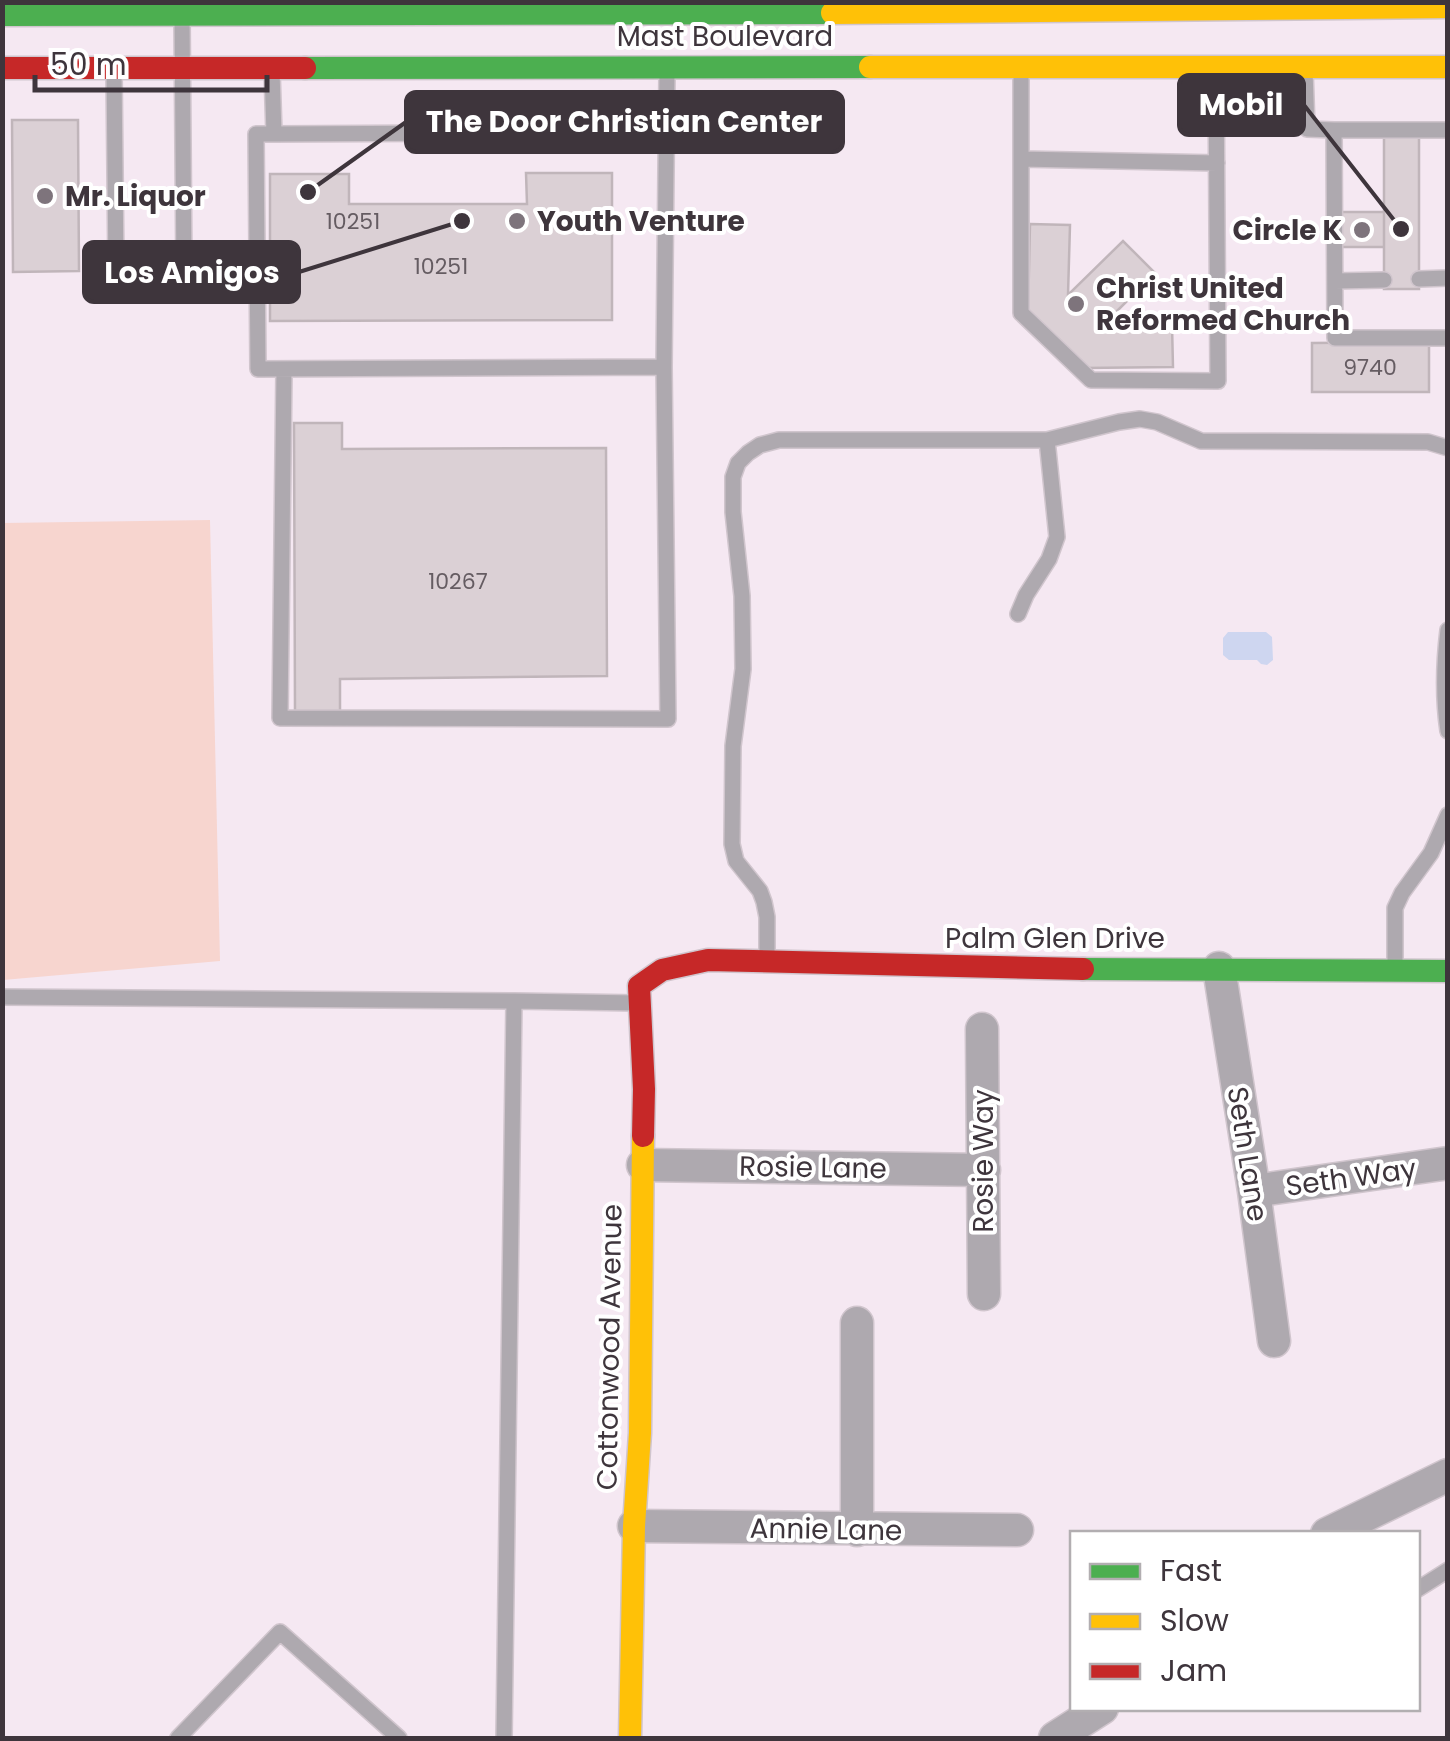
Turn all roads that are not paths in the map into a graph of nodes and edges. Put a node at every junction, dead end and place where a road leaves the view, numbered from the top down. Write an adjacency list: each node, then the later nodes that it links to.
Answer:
1 (1448, 7): 3 (main road, Mast Boulevard)
2 (112, 9): 4 (main road, Mast Boulevard); 5 (main road, Mast Boulevard); 13 (street)
3 (564, 9): 5 (main road, Mast Boulevard); 7 (street)
4 (2, 15)
5 (182, 15): 14 (lane)
6 (272, 66): 7 (main road, Mast Boulevard); 14 (main road, Mast Boulevard); 19 (lane)
7 (565, 66): 8 (main road, Mast Boulevard)
8 (666, 66): 9 (main road, Mast Boulevard); 18 (lane)
9 (1021, 66): 10 (main road, Mast Boulevard); 20 (lane)
10 (1216, 66): 11 (main road, Mast Boulevard); 21 (lane)
11 (1305, 66): 12 (main road, Mast Boulevard); 16 (lane)
12 (1448, 66)
13 (114, 67): 14 (main road, Mast Boulevard); 14 (lane); 15 (main road, Mast Boulevard)
14 (182, 67)
15 (2, 68)
16 (1334, 130): 17 (lane); 25 (lane)
17 (1448, 130)
18 (666, 132): 19 (lane); 27 (lane)
19 (274, 134): 28 (lane)
20 (1021, 159): 21 (lane); 21 (lane)
21 (1217, 163)
22 (1448, 278): 23 (lane)
23 (1418, 279)
24 (1384, 280): 25 (lane)
25 (1335, 281): 26 (lane)
26 (1448, 338)
27 (664, 368): 28 (lane); 28 (lane)
28 (284, 370)
29 (1046, 440): 30 (lane); 31 (lane); 35 (lane)
30 (1448, 448)
31 (1018, 614)
32 (1448, 630): 33 (lane)
33 (1448, 731)
34 (1448, 815): 37 (lane)
35 (767, 962): 36 (main road, Palm Glen Drive); 41 (main road, Palm Glen Drive)
36 (1219, 968): 37 (main road, Palm Glen Drive); 46 (street, Seth Lane)
37 (1395, 971): 38 (main road, Palm Glen Drive)
38 (1448, 971)
39 (2, 997): 40 (lane)
40 (514, 1000): 41 (lane); 60 (lane)
41 (640, 1003): 44 (main road, Cottonwood Avenue)
42 (982, 1030): 45 (street, Rosie Way)
43 (1448, 1163): 46 (street, Seth Way)
44 (643, 1165): 45 (street, Rosie Lane); 51 (main road, Cottonwood Avenue)
45 (984, 1170): 47 (street, Rosie Way)
46 (1254, 1191): 49 (street, Seth Lane)
47 (984, 1294)
48 (857, 1323): 52 (street)
49 (1274, 1340)
50 (1448, 1474): 54 (street)
51 (634, 1526): 52 (street, Annie Lane); 61 (main road, Cottonwood Avenue)
52 (857, 1530): 53 (street, Annie Lane)
53 (1017, 1530)
54 (1333, 1531)
55 (1448, 1570): 56 (lane)
56 (1420, 1588)
57 (1097, 1711): 62 (street)
58 (178, 1738): 59 (lane)
59 (400, 1738)
60 (504, 1738)
61 (630, 1738)
62 (1055, 1738)

